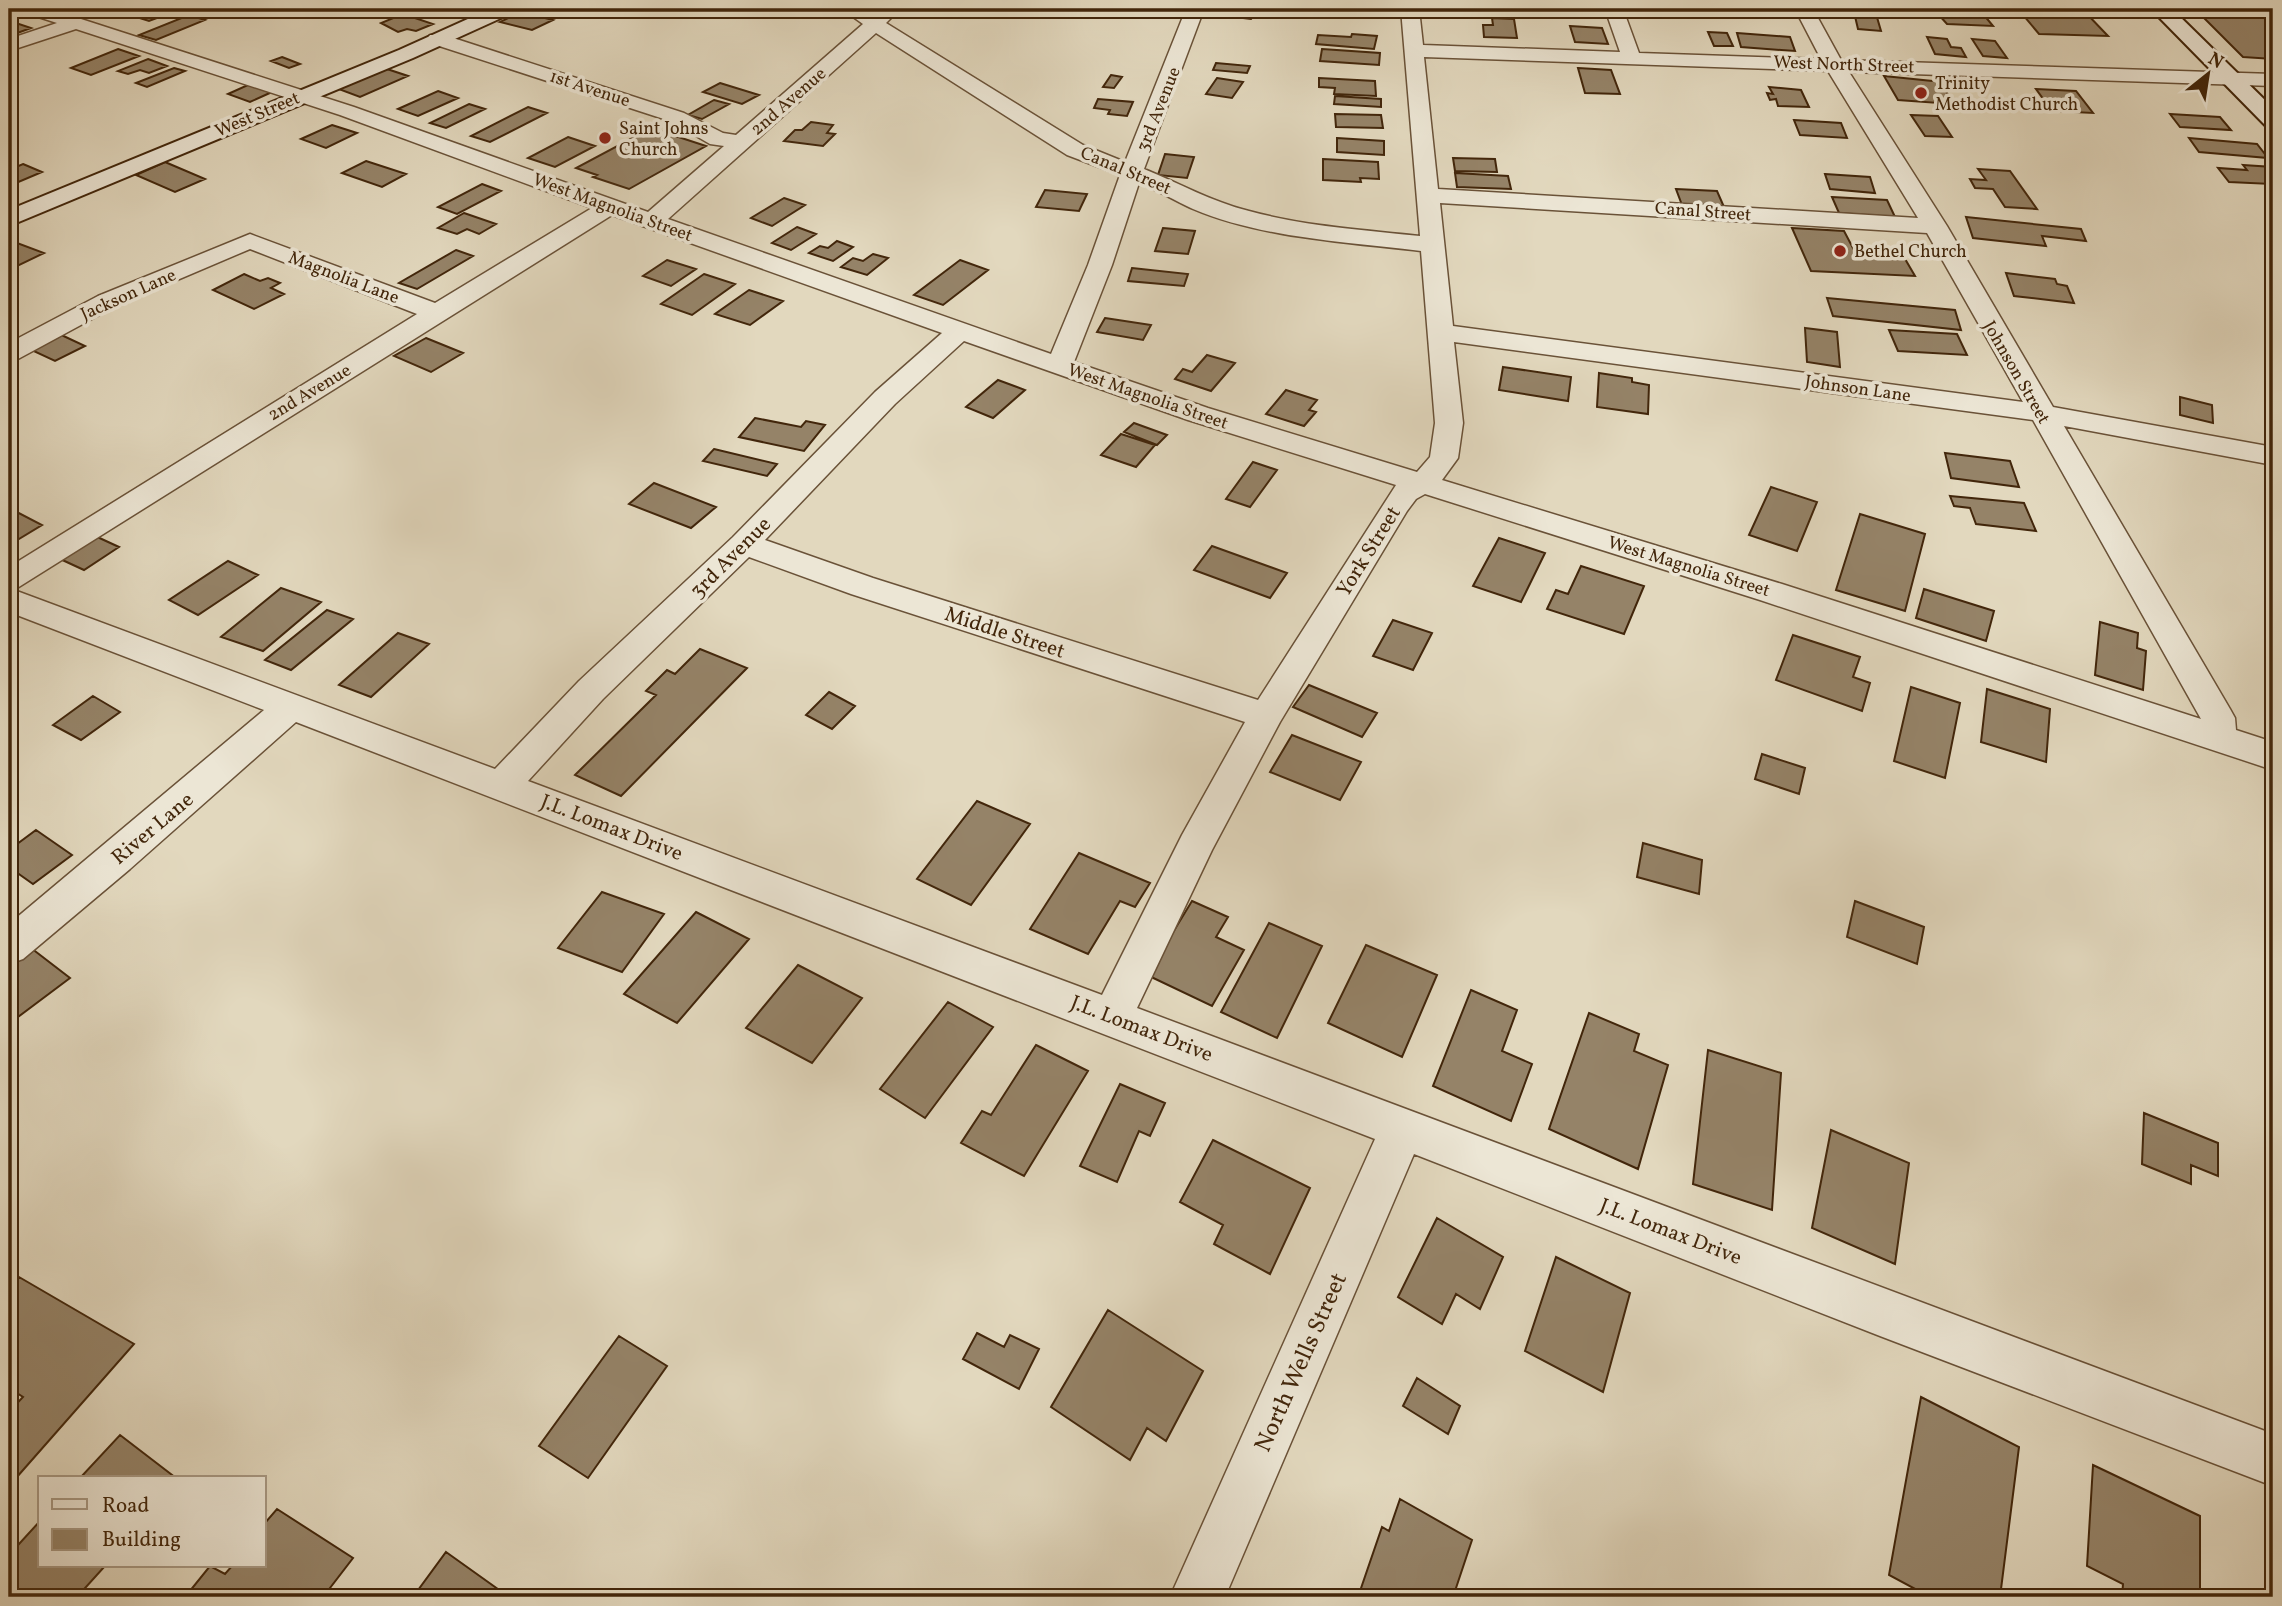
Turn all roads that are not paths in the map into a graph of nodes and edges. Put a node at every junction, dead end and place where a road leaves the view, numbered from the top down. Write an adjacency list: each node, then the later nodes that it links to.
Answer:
1 (32, 9): 10 (street, West Magnolia Street)
2 (505, 9): 11 (street, West Street)
3 (851, 9): 9 (street, Canal Street)
4 (1195, 9): 21 (street, 3rd Avenue)
5 (1410, 9): 13 (street, York Street)
6 (1614, 9): 14 (street)
7 (1804, 9): 15 (street, Johnson Street)
8 (2161, 9): 16 (street)
9 (883, 16): 20 (street, 2nd Avenue); 21 (street, Canal Street)
10 (76, 23): 12 (street); 18 (street, West Magnolia Street)
11 (437, 39): 18 (street, West Street); 20 (street, 1st Avenue)
12 (9, 45)
13 (1415, 51): 14 (street, West North Street); 22 (street, York Street)
14 (1631, 56): 15 (street, West North Street)
15 (1834, 64): 16 (street, West North Street); 26 (street, Johnson Street)
16 (2231, 79): 17 (street, West North Street); 19 (street)
17 (2273, 80)
18 (301, 96): 23 (street, West Magnolia Street); 24 (street, West Street)
19 (2273, 120)
20 (741, 142): 25 (street, 2nd Avenue)
21 (1132, 172): 28 (street, Canal Street); 33 (street, 3rd Avenue)
22 (1429, 195): 26 (street, Canal Street); 28 (street, York Street)
23 (611, 206): 25 (street, West Magnolia Street); 29 (street, 2nd Avenue)
24 (9, 219)
25 (652, 221): 30 (street, West Magnolia Street)
26 (1935, 226): 34 (street, Johnson Street)
27 (250, 241): 29 (street, Magnolia Lane); 32 (street, Jackson Lane)
28 (1433, 245): 31 (street, York Street)
29 (438, 313): 38 (street, 2nd Avenue)
30 (960, 331): 33 (street, West Magnolia Street); 37 (street, 3rd Avenue)
31 (1441, 331): 34 (street, Johnson Lane); 36 (street, York Street)
32 (9, 352)
33 (1060, 365): 36 (street, West Magnolia Street)
34 (2040, 413): 35 (street, Johnson Lane); 42 (street, Johnson Street)
35 (2273, 456)
36 (1423, 484): 41 (street, York Street); 42 (street, West Magnolia Street)
37 (744, 544): 41 (street, Middle Street); 44 (street, 3rd Avenue)
38 (9, 581)
39 (9, 600): 40 (street, J.L. Lomax Drive)
40 (292, 706): 44 (street, J.L. Lomax Drive); 45 (street, River Lane)
41 (1266, 716): 46 (street, York Street)
42 (2219, 738): 43 (street, West Magnolia Street)
43 (2273, 756)
44 (502, 785): 46 (street, J.L. Lomax Drive)
45 (9, 947)
46 (1112, 1017): 47 (street, J.L. Lomax Drive)
47 (1403, 1127): 48 (street, J.L. Lomax Drive); 49 (street, North Wells Street)
48 (2273, 1460)
49 (1197, 1597)

